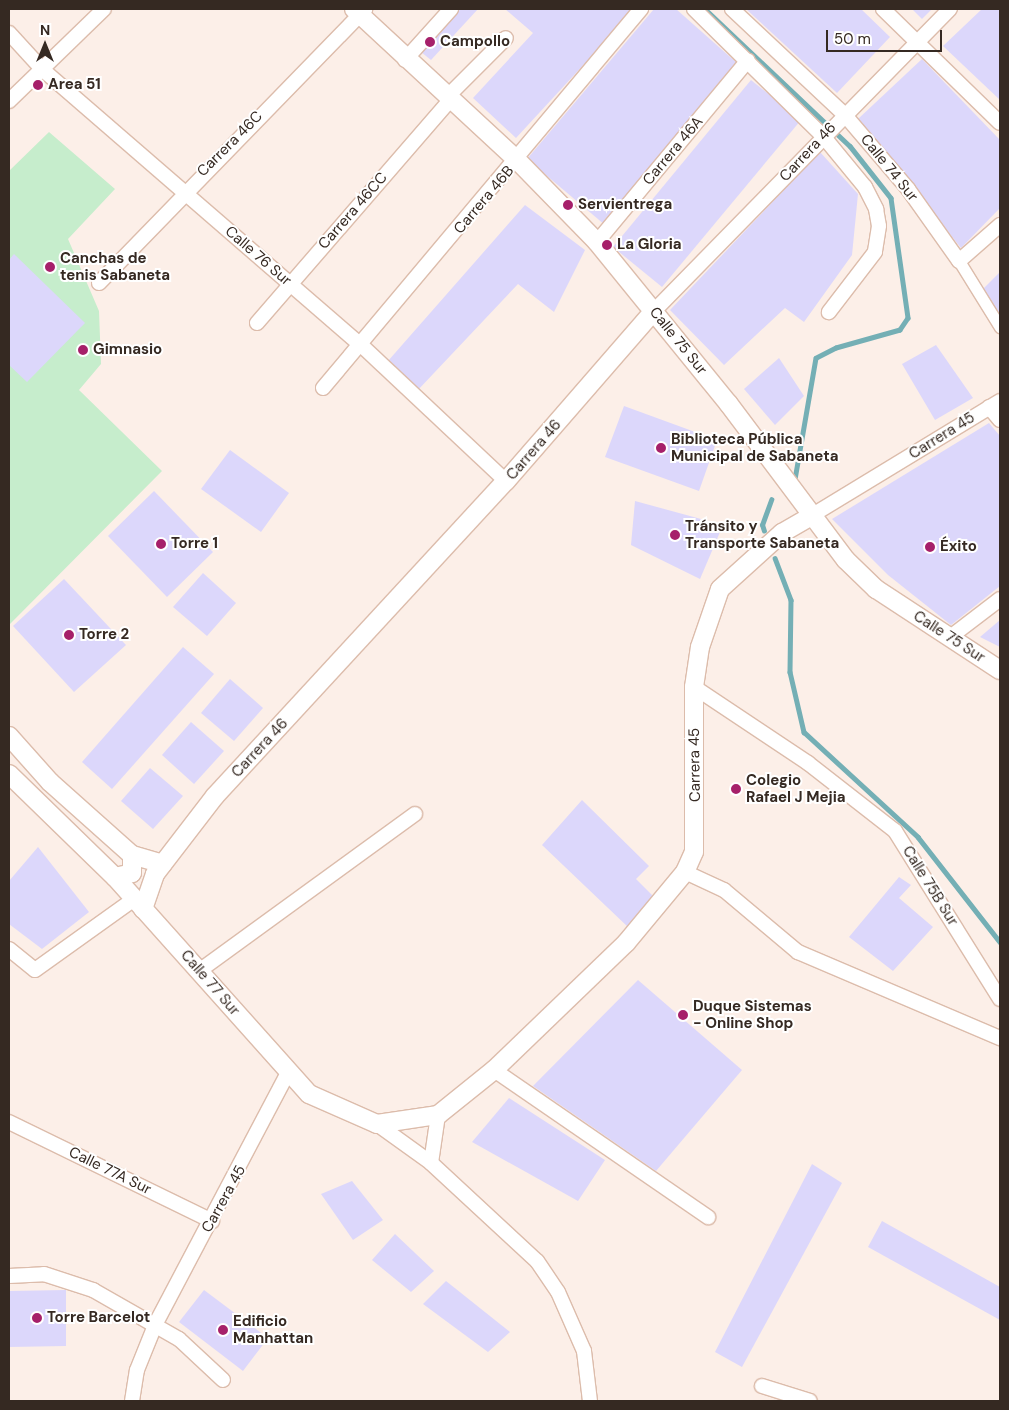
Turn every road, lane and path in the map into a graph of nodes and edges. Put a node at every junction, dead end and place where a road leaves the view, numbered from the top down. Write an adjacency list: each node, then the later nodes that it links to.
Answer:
1 (104, 9): 14 (street)
2 (451, 9): 12 (street)
3 (641, 9): 20 (street, Carrera 46B)
4 (694, 9): 13 (street, Calle 74 Sur)
5 (732, 9): 17 (street, Calle 74 Sur)
6 (883, 9): 11 (street)
7 (950, 9): 11 (street, Carrera 46)
8 (360, 11): 12 (street, Calle 75 Sur); 21 (street, Carrera 46C)
9 (9, 32): 14 (street, Calle 76 Sur)
10 (506, 38): 15 (street, Carrera 46CC)
11 (916, 39): 17 (street, Carrera 46); 18 (street)
12 (405, 60): 15 (street, Calle 75 Sur)
13 (748, 60): 19 (street, Calle 74 Sur); 23 (street, Carrera 46A)
14 (42, 69): 16 (street); 21 (street, Calle 76 Sur)
15 (449, 99): 20 (street, Calle 75 Sur); 26 (street, Carrera 46CC)
16 (9, 102)
17 (841, 117): 19 (street, Carrera 46); 24 (street, Calle 74 Sur)
18 (1000, 123)
19 (825, 134): 27 (street, Carrera 46); 28 (street, Calle 74 Sur)
20 (517, 160): 23 (street, Calle 75 Sur); 31 (street, Carrera 46B)
21 (184, 192): 25 (street, Carrera 46C); 26 (street, Calle 76 Sur)
22 (1000, 225): 24 (street)
23 (597, 242): 27 (street, Calle 75 Sur)
24 (959, 262): 30 (street, Calle 74 Sur)
25 (99, 283)
26 (290, 283): 29 (street, Carrera 46CC); 31 (street, Calle 76 Sur)
27 (654, 311): 35 (street, Carrera 46); 36 (street, Calle 75 Sur)
28 (829, 312)
29 (257, 323)
30 (1000, 327)
31 (361, 345): 32 (street, Carrera 46B); 35 (street, Calle 76 Sur)
32 (323, 388)
33 (995, 404): 34 (street); 36 (street, Carrera 45)
34 (1000, 420)
35 (506, 481): 45 (street, Carrera 46)
36 (811, 516): 38 (street, Calle 75 Sur); 40 (street, Carrera 45)
37 (1000, 599): 38 (street)
38 (949, 638): 39 (street, Calle 75 Sur)
39 (1000, 670)
40 (694, 687): 46 (street, Carrera 45); 51 (street, Calle 75B Sur)
41 (9, 736): 44 (street)
42 (9, 774): 47 (street, Calle 77 Sur)
43 (415, 814): 50 (street)
44 (132, 855): 45 (street); 47 (street)
45 (163, 864): 48 (street, Carrera 46)
46 (685, 872): 52 (street); 53 (street, Carrera 45)
47 (115, 877): 48 (street, Calle 77 Sur)
48 (139, 904): 49 (street); 50 (street, Calle 77 Sur)
49 (9, 950)
50 (199, 970): 54 (street, Calle 77 Sur)
51 (1000, 999)
52 (1000, 1038)
53 (494, 1070): 55 (street, Carrera 45); 59 (street)
54 (288, 1073): 57 (street, Calle 77 Sur); 60 (street, Carrera 45)
55 (438, 1116): 57 (street); 58 (street)
56 (9, 1122): 60 (street, Calle 77A Sur)
57 (377, 1124): 58 (street, Calle 77 Sur)
58 (431, 1163): 66 (street, Calle 77 Sur)
59 (708, 1217)
60 (212, 1221): 62 (street, Carrera 45)
61 (9, 1276): 62 (street)
62 (156, 1323): 63 (street); 65 (street, Carrera 45)
63 (223, 1380)
64 (762, 1386): 67 (street)
65 (132, 1401)
66 (590, 1401)
67 (810, 1401)

